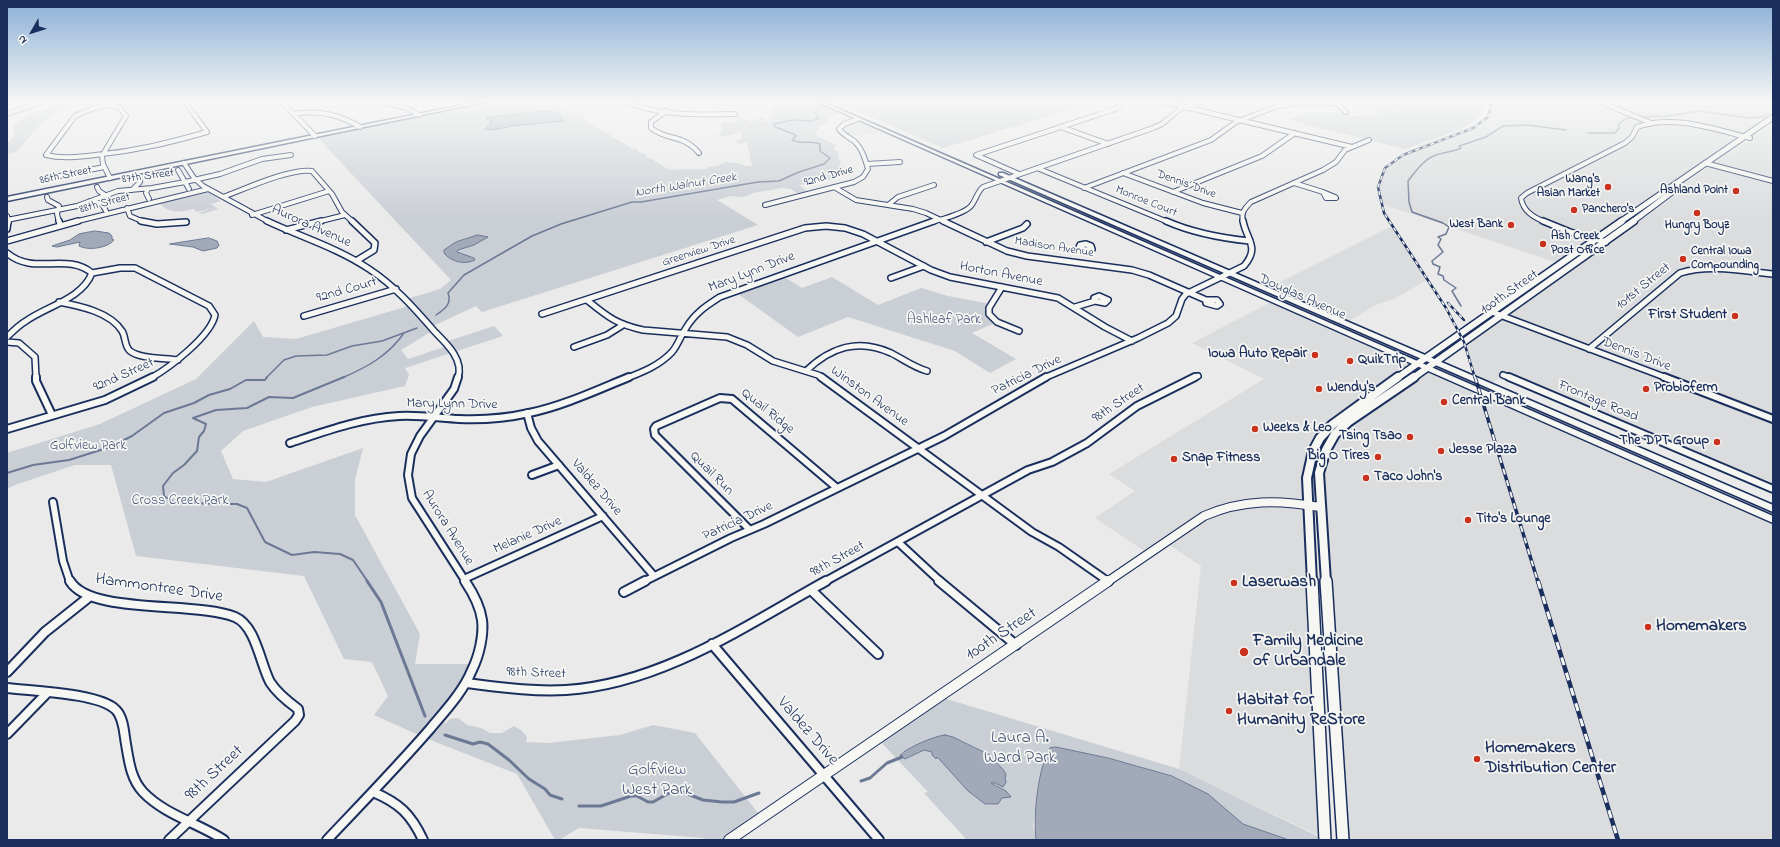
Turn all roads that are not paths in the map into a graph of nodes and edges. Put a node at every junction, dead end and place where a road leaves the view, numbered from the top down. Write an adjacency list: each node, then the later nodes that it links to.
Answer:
1 (54, 142): 20 (street)
2 (111, 142): 20 (street)
3 (173, 142): 20 (street)
4 (288, 142): 24 (main road, 86th Street)
5 (689, 142): 21 (street)
6 (855, 142): 25 (street, 92nd Drive)
7 (911, 142): 37 (main road, Douglas Avenue)
8 (924, 142): 34 (main road, Douglas Avenue)
9 (1013, 142): 31 (street)
10 (1102, 142): 18 (street)
11 (1115, 142): 18 (street, Mary Lynn Drive)
12 (1207, 142): 30 (street)
13 (1282, 142): 50 (street)
14 (1330, 142): 19 (street)
15 (1365, 142): 19 (street)
16 (1627, 142): 75 (street)
17 (1740, 142): 26 (main road, 100th Street)
18 (1108, 144): 28 (street, Mary Lynn Drive)
19 (1352, 147): 40 (street)
20 (104, 153): 27 (street)
21 (699, 153)
22 (291, 155): 36 (street, 87th Street)
23 (900, 162): 25 (street)
24 (184, 163): 32 (main road, 86th Street); 36 (street, Aurora Avenue)
25 (866, 164): 43 (street, 92nd Drive)
26 (1708, 164): 39 (street); 75 (main road, 100th Street); 80 (main road, 100th Street)
27 (104, 167): 32 (street); 35 (street)
28 (1037, 168): 31 (street, Mary Lynn Drive); 44 (street, Monroe Court)
29 (178, 170): 38 (street)
30 (1123, 173): 44 (street); 50 (street, Dennis Drive)
31 (1019, 174): 34 (street, Mary Lynn Drive)
32 (110, 178): 55 (main road, 86th Street)
33 (139, 178): 48 (street)
34 (1009, 178): 37 (street, Mary Lynn Drive); 87 (main road, Douglas Avenue)
35 (45, 179)
36 (196, 180): 38 (street, 87th Street); 47 (street, Aurora Avenue)
37 (1000, 181): 67 (street, Mary Lynn Drive); 90 (main road, Douglas Avenue)
38 (185, 182): 45 (street, 87th Street); 46 (street)
39 (1773, 182)
40 (1294, 183): 51 (street); 63 (street)
41 (934, 185): 59 (street)
42 (97, 186): 52 (street)
43 (834, 187): 58 (street, 92nd Drive); 59 (street, Madison Avenue)
44 (1084, 188): 78 (street, Monroe Court)
45 (148, 189): 48 (street, 87th Street); 56 (street)
46 (189, 189)
47 (208, 189): 54 (street, Aurora Avenue); 60 (street, 88th Street)
48 (132, 190): 52 (street, 87th Street)
49 (329, 191): 54 (street); 64 (street); 65 (street)
50 (1173, 192): 63 (street, Dennis Drive)
51 (1323, 192)
52 (105, 195): 57 (street, 87th Street)
53 (47, 196): 61 (street)
54 (223, 198): 65 (street, Aurora Avenue)
55 (7, 199)
56 (149, 199)
57 (90, 202): 61 (street, 87th Street); 62 (street)
58 (765, 205)
59 (888, 205): 67 (street, Madison Avenue)
60 (127, 208): 68 (street); 77 (street, 88th Street)
61 (59, 210): 66 (street, 87th Street); 69 (street)
62 (106, 211)
63 (1242, 213): 78 (street)
64 (345, 214): 72 (street); 83 (street)
65 (252, 215): 72 (street, Aurora Avenue)
66 (8, 219): 71 (street)
67 (939, 219): 76 (street, Mary Lynn Drive); 79 (street, Madison Avenue)
68 (186, 222)
69 (60, 224)
70 (1027, 224): 79 (street)
71 (7, 229): 74 (street)
72 (286, 230): 83 (street, Aurora Avenue)
73 (865, 234): 76 (street, Horton Avenue); 94 (street, Greenview Drive)
74 (8, 235)
75 (1596, 239): 80 (street); 99 (main road, 100th Street)
76 (878, 240): 85 (street, Horton Avenue); 105 (street, Mary Lynn Drive)
77 (7, 241)
78 (1250, 241): 87 (street)
79 (986, 242): 84 (street, Madison Avenue)
80 (1606, 242): 102 (main road, 100th Street)
81 (1084, 250): 84 (street)
82 (7, 253): 86 (street)
83 (356, 261): 92 (street, Aurora Avenue)
84 (1081, 264): 93 (street, Madison Avenue)
85 (924, 266): 89 (street); 91 (street, Horton Avenue)
86 (92, 273): 97 (street); 112 (street, 92nd Street)
87 (1229, 273): 90 (street); 111 (main road, Douglas Avenue)
88 (1773, 274): 110 (street, 101st Street)
89 (891, 278)
90 (1221, 278): 93 (street); 114 (main road, Douglas Avenue)
91 (1002, 287): 98 (street, Horton Avenue); 104 (street)
92 (396, 289): 101 (street, 92nd Court); 122 (street, Aurora Avenue)
93 (1189, 293): 95 (street, Madison Avenue); 107 (street, Patricia Drive)
94 (587, 300): 100 (street, Greenview Drive); 103 (street, Winston Avenue)
95 (1206, 300)
96 (1095, 301): 98 (street)
97 (60, 302): 106 (street); 112 (street)
98 (1075, 307): 107 (street, Horton Avenue)
99 (1492, 312): 102 (street, Dennis Drive); 111 (main road, 100th Street)
100 (542, 314)
101 (304, 316)
102 (1502, 316): 110 (street, Dennis Drive); 113 (main road, 100th Street)
103 (623, 325): 105 (street, Winston Avenue); 109 (street)
104 (1019, 332)
105 (683, 333): 116 (street, Winston Avenue); 120 (street, Mary Lynn Drive)
106 (7, 337)
107 (1132, 341): 127 (street, Patricia Drive)
108 (7, 342): 121 (street)
109 (574, 347)
110 (1589, 349): 123 (street, Dennis Drive)
111 (1426, 358): 113 (main road, Douglas Avenue); 114 (main road, 100th Street)
112 (178, 360): 121 (street, 92nd Street)
113 (1436, 363): 115 (main road, 100th Street); 136 (main road, Douglas Avenue)
114 (1417, 364): 115 (main road, Douglas Avenue); 134 (main road, 100th Street)
115 (1428, 369): 135 (main road, 100th Street); 138 (main road, Douglas Avenue)
116 (806, 371): 117 (street); 127 (street, Winston Avenue)
117 (927, 371)
118 (1503, 375): 131 (street, Frontage Road)
119 (1198, 376): 132 (street, 98th Street)
120 (527, 413): 122 (street, Mary Lynn Drive); 128 (street, Valdez Drive)
121 (52, 415): 124 (street, 92nd Street)
122 (433, 418): 126 (street, Mary Lynn Drive); 142 (street, Aurora Avenue)
123 (1773, 419)
124 (7, 429)
125 (655, 435): 130 (street, Quail Ridge); 139 (street, Quail Run)
126 (290, 443)
127 (918, 449): 130 (street, Patricia Drive); 132 (street, Winston Avenue)
128 (559, 465): 129 (street); 137 (street, Valdez Drive)
129 (532, 475)
130 (838, 488): 139 (street, Patricia Drive)
131 (1773, 489)
132 (982, 496): 140 (street, 98th Street); 143 (street, Winston Avenue)
133 (53, 502): 146 (street, Hammontree Drive)
134 (1308, 505): 135 (street, 100th Street); 143 (street, 100th Street); 165 (main road)
135 (1320, 507): 166 (main road)
136 (1773, 509)
137 (603, 516): 141 (street, Valdez Drive); 142 (street, Melanie Drive)
138 (1773, 520)
139 (750, 530): 141 (street, Patricia Drive)
140 (899, 543): 144 (street, 98th Street); 148 (street)
141 (654, 576): 145 (street, Patricia Drive)
142 (464, 579): 151 (street, Aurora Avenue)
143 (1109, 582): 148 (street, 100th Street)
144 (811, 590): 147 (street, 98th Street); 149 (street)
145 (624, 592)
146 (89, 597): 150 (street); 154 (street, Hammontree Drive)
147 (712, 644): 151 (street, 98th Street); 156 (street, Valdez Drive)
148 (1016, 645): 156 (street, 100th Street)
149 (878, 654)
150 (7, 672)
151 (466, 683): 157 (street, Aurora Avenue)
152 (7, 688): 153 (street)
153 (47, 693): 155 (street); 158 (street)
154 (299, 714): 158 (street, 98th Street)
155 (7, 734)
156 (824, 776): 163 (street, 100th Street); 164 (street, Valdez Drive)
157 (373, 792): 161 (street, Aurora Avenue); 162 (street)
158 (190, 821): 159 (street, 98th Street); 160 (street)
159 (169, 840)
160 (224, 840)
161 (327, 840)
162 (423, 840)
163 (729, 840)
164 (879, 840)
165 (1325, 840)
166 (1343, 840)

